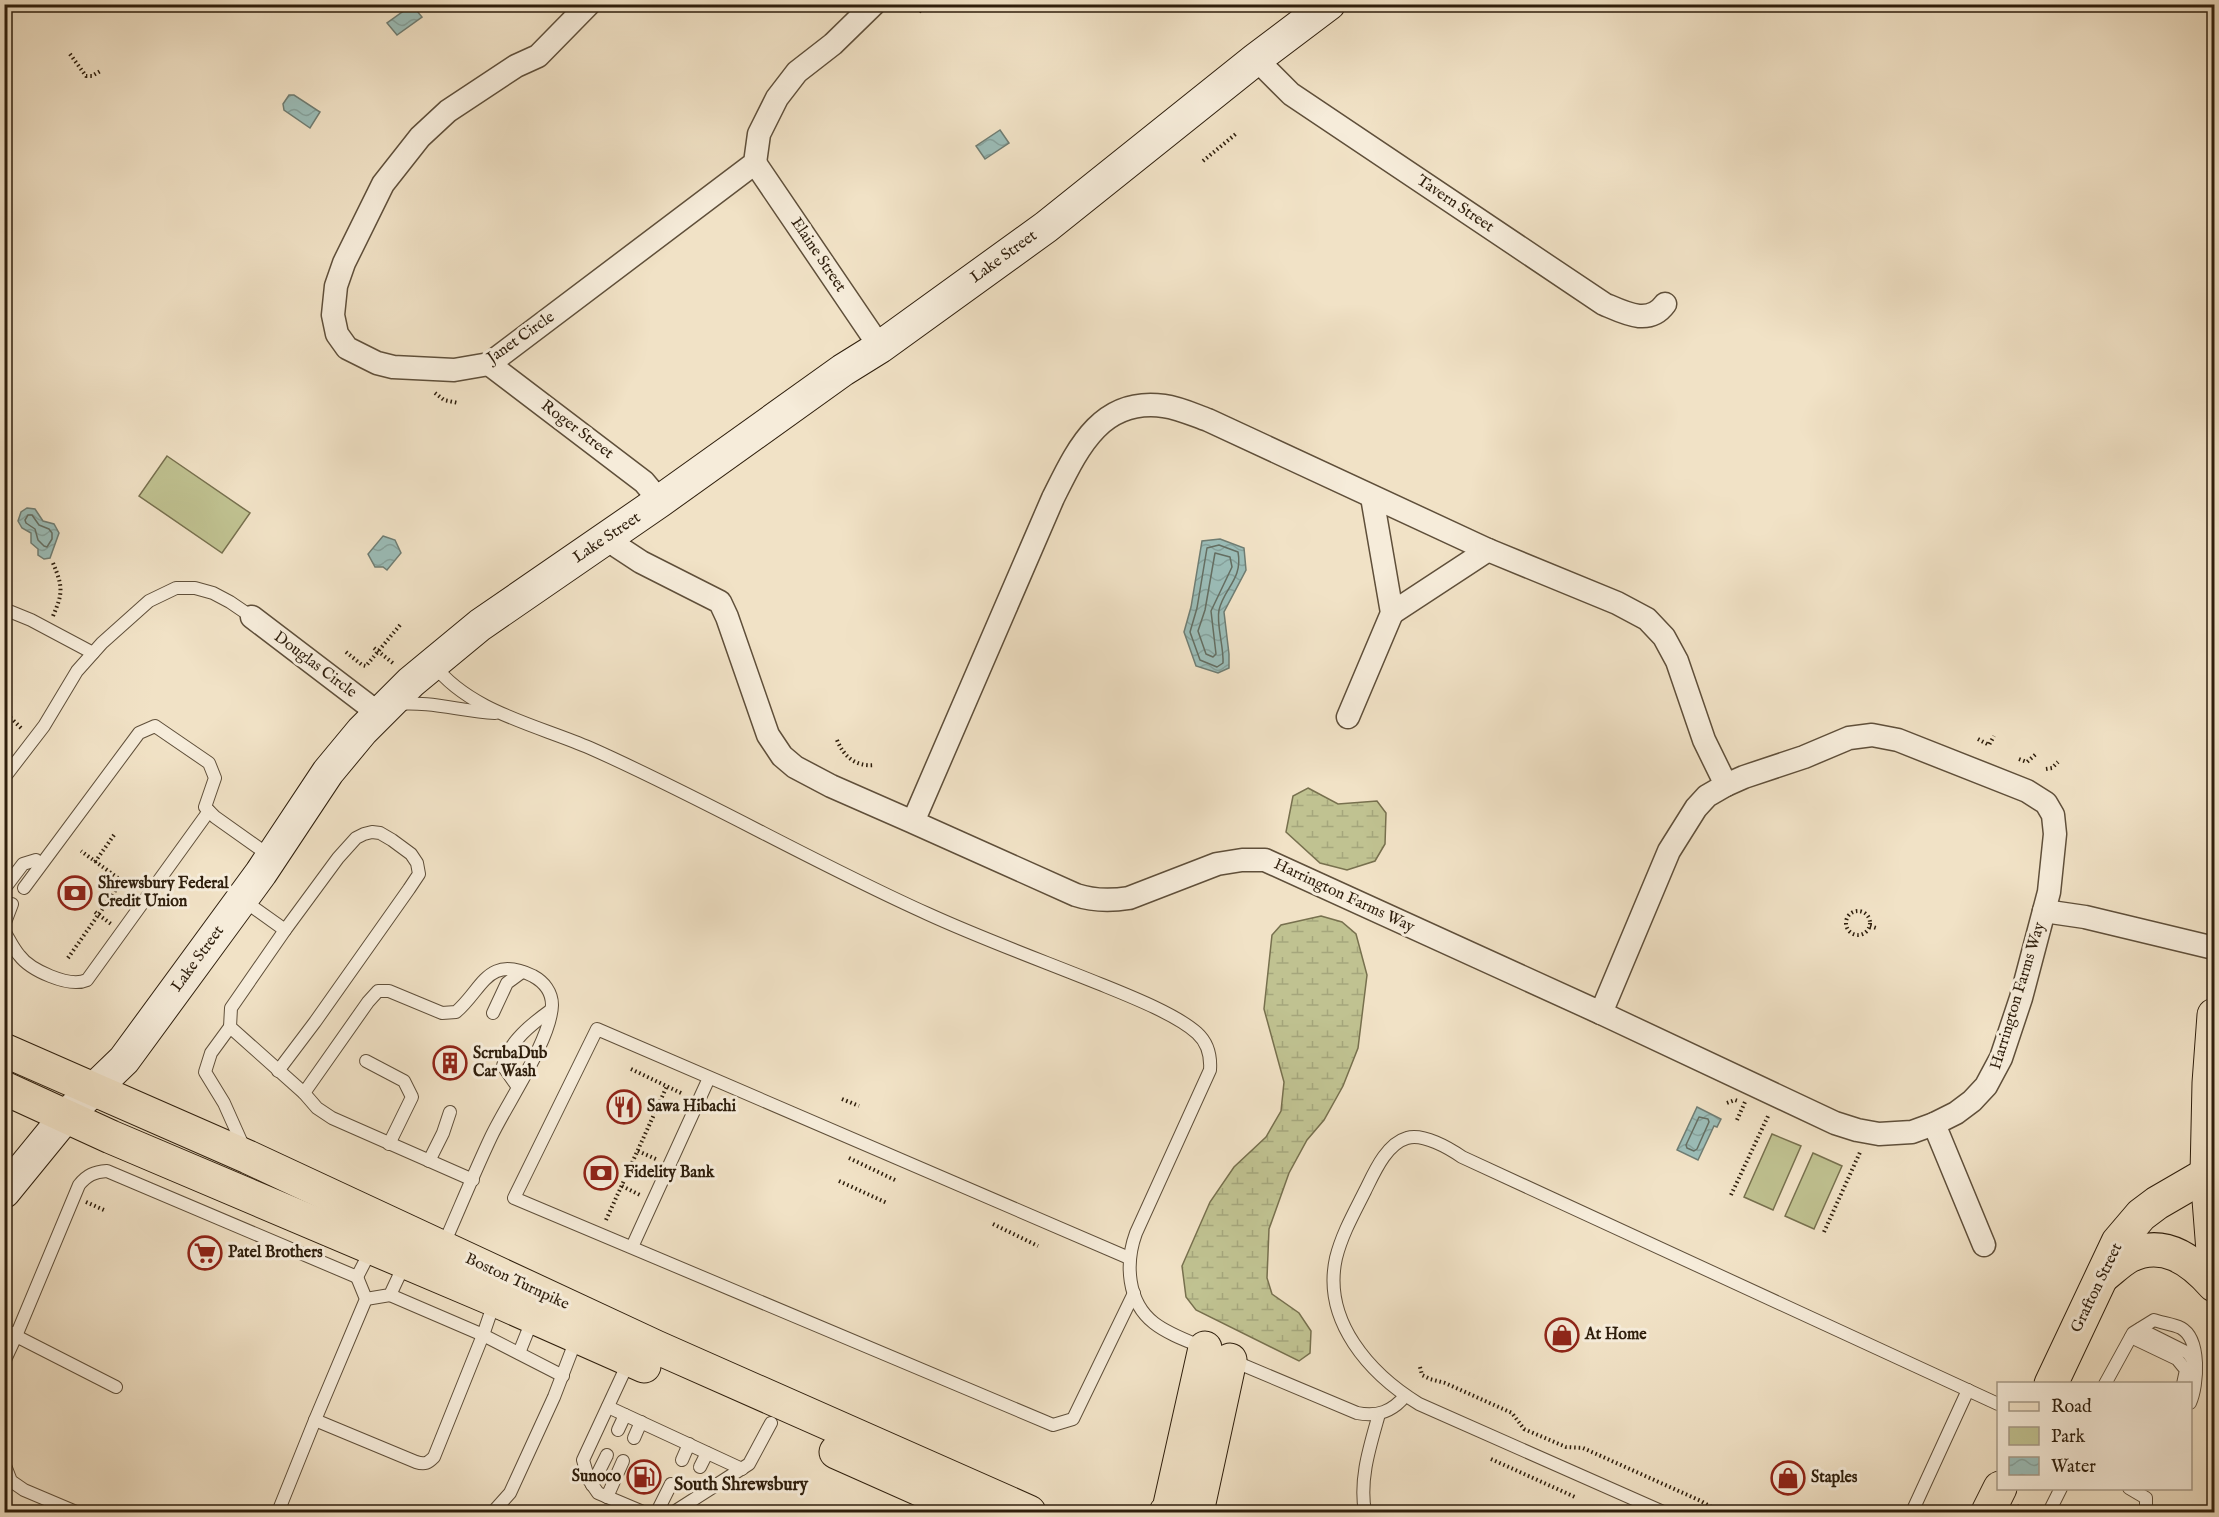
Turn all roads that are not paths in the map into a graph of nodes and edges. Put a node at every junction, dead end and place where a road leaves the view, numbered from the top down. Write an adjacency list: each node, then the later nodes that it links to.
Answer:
1 (589, 4): 8 (street, Janet Circle)
2 (874, 4): 5 (street)
3 (1329, 4): 4 (street, Lake Street)
4 (1256, 59): 6 (street, Tavern Street); 7 (street, Lake Street)
5 (755, 163): 7 (street, Elaine Street); 8 (street, Janet Circle)
6 (1665, 304)
7 (880, 347): 10 (street, Lake Street)
8 (489, 364): 10 (street, Roger Street)
9 (1372, 497): 12 (street); 14 (street); 24 (street)
10 (660, 501): 11 (street, Lake Street)
11 (606, 539): 17 (street, Lake Street); 24 (street, Harrington Farms Way)
12 (1488, 550): 14 (street); 22 (street)
13 (4, 609): 16 (lane)
14 (1392, 613): 20 (street)
15 (252, 617): 16 (lane); 18 (street, Douglas Circle)
16 (93, 652): 21 (lane)
17 (433, 664): 18 (street, Lake Street); 19 (lane)
18 (382, 709): 19 (lane); 25 (street, Lake Street)
19 (499, 713): 64 (lane)
20 (1348, 717)
21 (4, 778)
22 (1726, 785): 30 (street, Harrington Farms Way); 38 (street, Harrington Farms Way)
23 (209, 811): 25 (lane); 26 (lane); 33 (lane)
24 (913, 822): 38 (street, Harrington Farms Way)
25 (270, 856): 28 (street, Lake Street)
26 (41, 857): 27 (lane); 29 (lane)
27 (21, 886)
28 (242, 899): 32 (lane); 47 (street, Lake Street)
29 (7, 900): 31 (lane)
30 (2044, 911): 34 (street, Harrington Farms Way); 51 (street, Harrington Farms Way)
31 (4, 924)
32 (285, 930): 40 (lane); 43 (lane)
33 (4, 931)
34 (2214, 948)
35 (522, 972): 36 (lane); 37 (lane); 48 (lane)
36 (551, 1010): 45 (lane); 45 (lane)
37 (493, 1013)
38 (1601, 1013): 51 (street, Harrington Farms Way)
39 (2214, 1015): 55 (main road)
40 (230, 1027): 43 (lane); 53 (lane)
41 (4, 1050): 47 (main road, Boston Turnpike)
42 (366, 1061): 52 (lane)
43 (278, 1071): 48 (lane)
44 (709, 1078): 62 (lane); 62 (lane); 64 (lane)
45 (517, 1086): 56 (lane)
46 (4, 1088): 50 (main road, Boston Turnpike)
47 (95, 1089): 50 (street, Lake Street); 53 (main road, Boston Turnpike)
48 (304, 1093): 52 (lane)
49 (450, 1112): 54 (lane)
50 (66, 1116): 57 (street, Lake Street); 58 (main road, Boston Turnpike)
51 (1934, 1124): 60 (street)
52 (389, 1144): 54 (lane)
53 (248, 1156): 61 (main road, Boston Turnpike)
54 (429, 1161): 56 (lane)
55 (2207, 1174): 66 (main road); 68 (main road, Grafton Street)
56 (473, 1180): 61 (lane)
57 (4, 1192)
58 (223, 1202): 59 (main road, Boston Turnpike); 78 (lane)
59 (302, 1235): 63 (main road, Boston Turnpike); 67 (lane)
60 (1984, 1245)
61 (442, 1247): 124 (main road, Boston Turnpike)
62 (632, 1247): 70 (lane)
63 (372, 1248): 65 (main road, Boston Turnpike); 67 (lane)
64 (1129, 1258): 70 (lane)
65 (405, 1263): 71 (lane); 73 (main road, Boston Turnpike)
66 (2214, 1264)
67 (357, 1277): 72 (lane)
68 (2100, 1279): 69 (main road); 85 (main road, Grafton Street)
69 (2214, 1285)
70 (1134, 1293): 81 (lane)
71 (390, 1295): 72 (lane); 77 (lane)
72 (366, 1299): 97 (lane)
73 (495, 1300): 74 (main road, Boston Turnpike); 77 (lane)
74 (534, 1317): 79 (main road, Boston Turnpike); 80 (lane)
75 (4, 1329): 78 (lane)
76 (2136, 1333): 86 (lane); 87 (lane); 88 (lane); 90 (lane)
77 (483, 1335): 80 (lane); 97 (lane)
78 (16, 1336): 83 (lane); 89 (lane)
79 (578, 1336): 82 (main road, Boston Turnpike); 84 (lane)
80 (519, 1353): 84 (lane)
81 (1217, 1354): 95 (lane); 125 (main road); 126 (main road)
82 (630, 1360): 94 (lane); 99 (main road, Boston Turnpike)
83 (4, 1362)
84 (562, 1376): 121 (lane)
85 (2051, 1382)
86 (2106, 1382)
87 (2184, 1382)
88 (2190, 1382)
89 (116, 1387)
90 (2192, 1389)
91 (1968, 1390): 92 (lane); 93 (lane); 129 (lane)
92 (1405, 1396): 95 (lane); 128 (lane)
93 (1997, 1404)
94 (608, 1407): 96 (lane); 111 (lane)
95 (1379, 1414): 127 (lane)
96 (625, 1415): 98 (lane); 100 (lane)
97 (315, 1420): 120 (lane)
98 (641, 1422): 101 (lane); 102 (lane)
99 (771, 1423): 109 (lane); 117 (main road, Boston Turnpike)
100 (618, 1430)
101 (634, 1438)
102 (689, 1444): 103 (lane); 105 (lane)
103 (707, 1453): 108 (lane); 109 (lane)
104 (607, 1455): 111 (lane)
105 (682, 1460)
106 (624, 1461): 116 (lane)
107 (4, 1463): 119 (lane)
108 (699, 1467)
109 (742, 1469): 118 (lane)
110 (671, 1484): 123 (lane)
111 (592, 1485): 116 (lane)
112 (1999, 1490): 130 (main road)
113 (2060, 1490): 131 (lane)
114 (2132, 1490): 132 (lane)
115 (687, 1491): 118 (lane)
116 (607, 1497): 122 (lane)
117 (957, 1508)
118 (677, 1511)
119 (76, 1512)
120 (278, 1512)
121 (493, 1512)
122 (643, 1512)
123 (657, 1512)
124 (1029, 1512)
125 (1166, 1512)
126 (1197, 1512)
127 (1365, 1512)
128 (1663, 1512)
129 (1912, 1512)
130 (1988, 1512)
131 (2049, 1512)
132 (2146, 1512)

